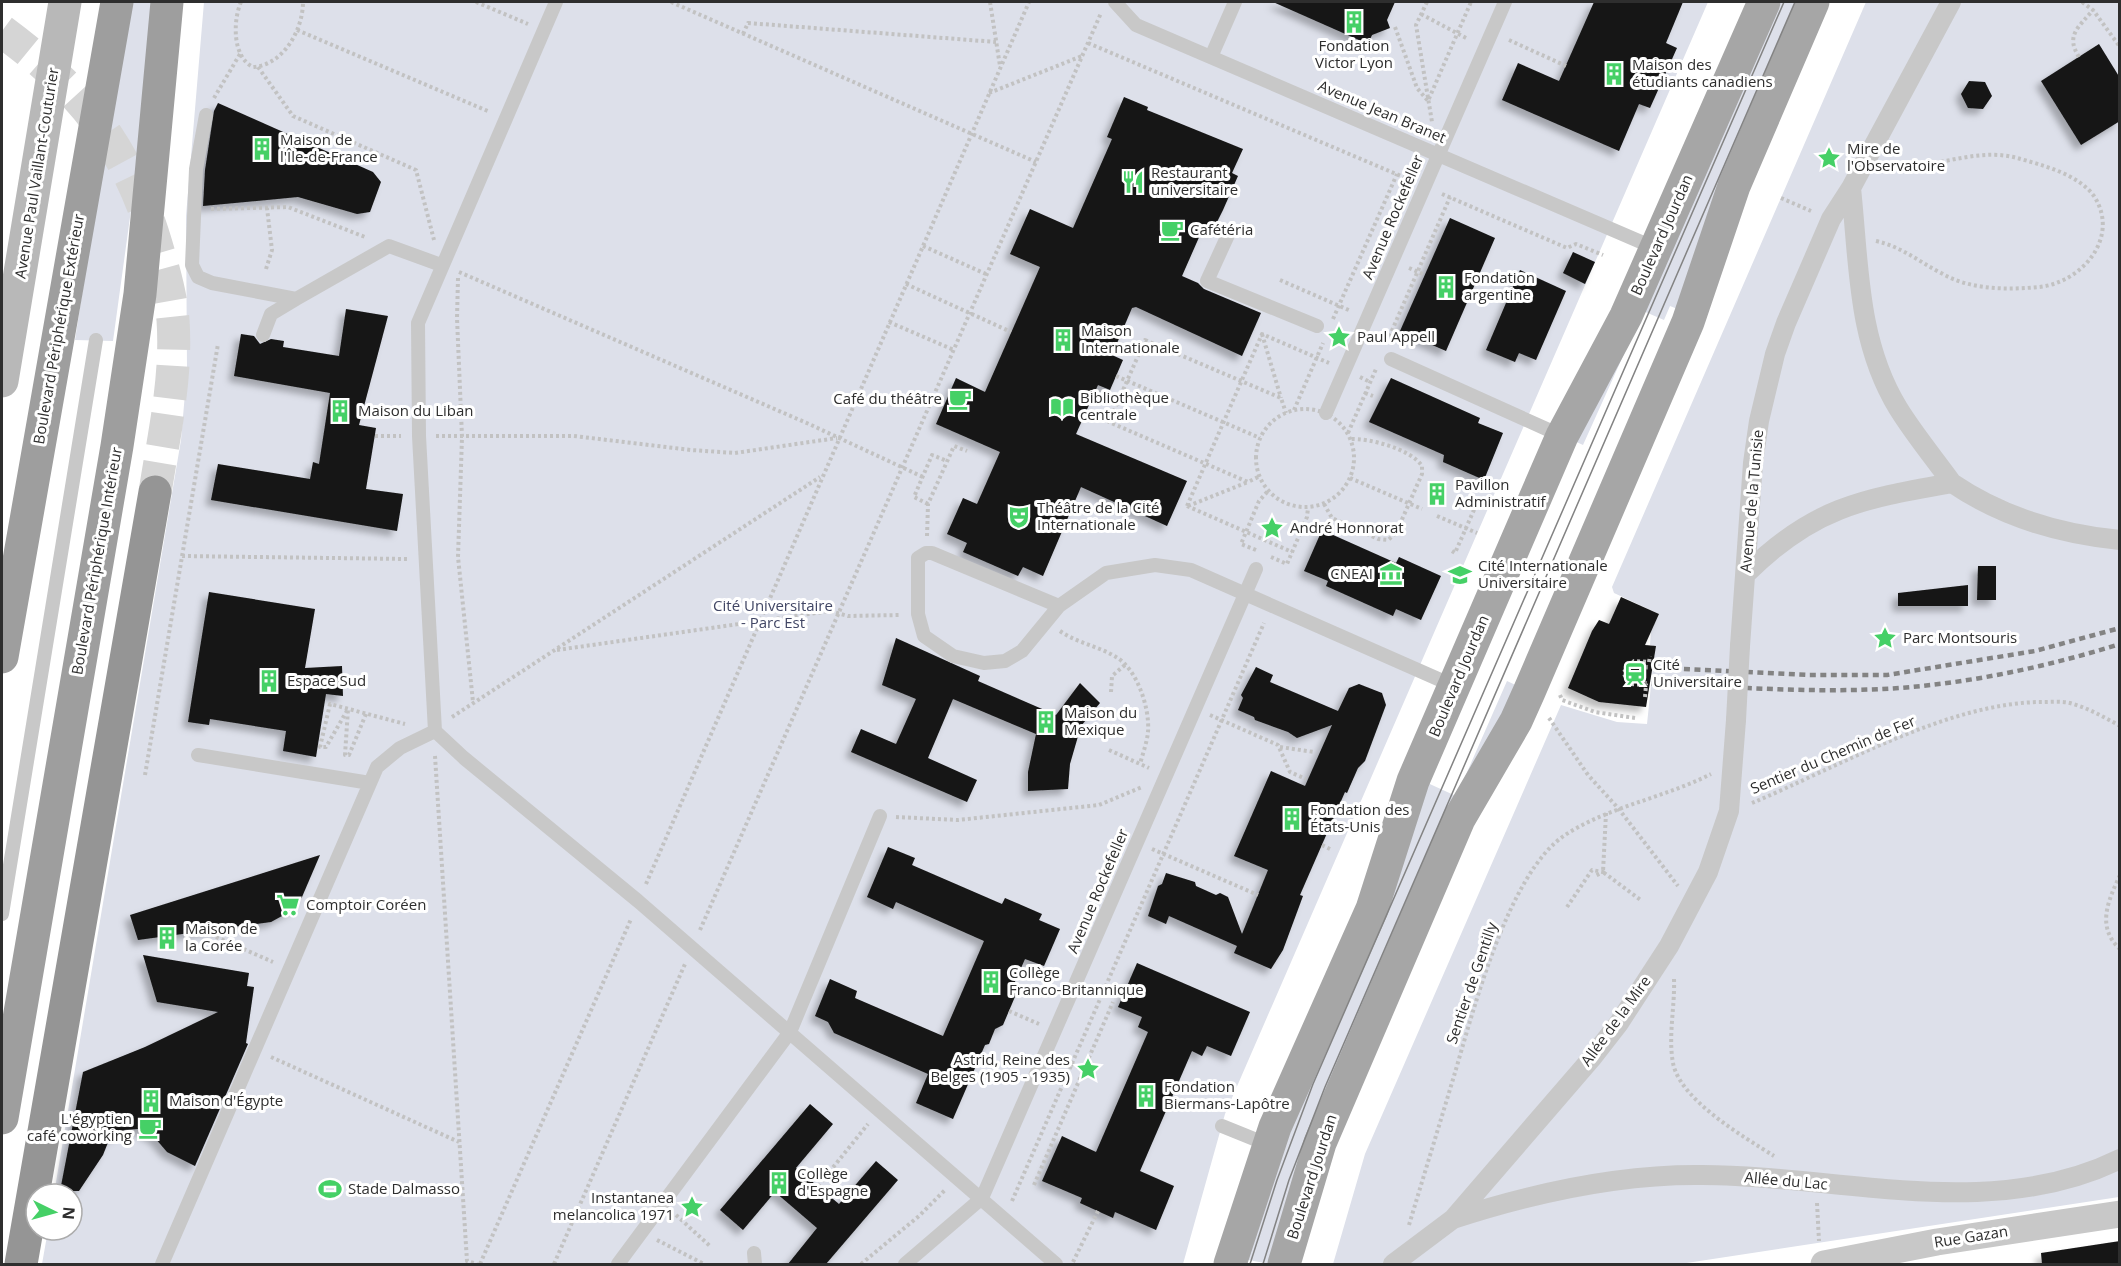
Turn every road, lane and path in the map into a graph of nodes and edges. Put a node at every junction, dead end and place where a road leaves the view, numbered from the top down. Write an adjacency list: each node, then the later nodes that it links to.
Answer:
1 (65, 2): 62 (main road, Avenue Paul Vaillant-Couturier)
2 (117, 2): 147 (highway, Boulevard Périphérique Extérieur)
3 (168, 2): 203 (highway, Boulevard Périphérique Intérieur)
4 (239, 2): 33 (path)
5 (303, 2): 24 (path)
6 (476, 2): 25 (path)
7 (556, 2): 25 (lane)
8 (671, 2): 28 (path)
9 (990, 2): 29 (path)
10 (1029, 2): 37 (path)
11 (1115, 2): 35 (lane, Avenue Jean Branet)
12 (1235, 2): 35 (lane)
13 (1427, 2): 22 (path)
14 (1471, 2): 26 (path)
15 (1505, 2): 27 (lane, Avenue Rockefeller)
16 (1764, 2): 60 (main road, Boulevard Jourdan)
17 (1813, 2): 236 (main road, Boulevard Jourdan)
18 (1951, 2): 46 (street, Avenue de la Tunisie)
19 (2082, 2): 20 (path)
20 (2093, 10): 32 (path); 36 (path)
21 (1102, 12): 30 (path)
22 (1421, 14): 26 (path); 41 (path)
23 (1395, 27): 41 (path)
24 (297, 30): 39 (path); 43 (path)
25 (543, 30): 43 (lane)
26 (1458, 33): 31 (path); 41 (path)
27 (1491, 33): 31 (lane, Avenue Rockefeller); 38 (path)
28 (743, 34): 29 (path); 44 (path)
29 (996, 42): 37 (path)
30 (1088, 44): 34 (path); 48 (path)
31 (1485, 47): 45 (lane, Avenue Rockefeller)
32 (2120, 47)
33 (240, 54): 39 (path); 42 (path)
34 (1082, 56): 40 (path); 47 (path)
35 (1211, 57): 45 (lane, Avenue Jean Branet)
36 (2079, 57)
37 (1000, 66): 40 (path)
38 (1566, 66)
39 (258, 67): 63 (path)
40 (988, 93): 44 (path)
41 (1428, 101): 45 (path)
42 (206, 115): 53 (lane)
43 (504, 118): 63 (lane)
44 (971, 134): 47 (path); 59 (path)
45 (1438, 155): 49 (lane, Avenue Rockefeller); 60 (lane, Avenue Jean Branet)
46 (1866, 160): 50 (street, Avenue de la Tunisie); 57 (path)
47 (1036, 162): 66 (path)
48 (1397, 174): 49 (path); 70 (path)
49 (1424, 186): 51 (path); 72 (lane, Avenue Rockefeller)
50 (1851, 188): 55 (street, Avenue de la Tunisie); 57 (street)
51 (1450, 197): 61 (path); 81 (path)
52 (1781, 198): 55 (path)
53 (195, 208): 54 (path); 69 (lane)
54 (267, 208): 58 (path); 64 (path)
55 (1831, 219): 137 (street, Avenue de la Tunisie)
56 (1228, 235): 74 (lane)
57 (1857, 238): 112 (street)
58 (389, 246): 63 (lane); 69 (lane)
59 (923, 246): 66 (path); 68 (path)
60 (1656, 248): 99 (main road, Boulevard Jourdan)
61 (1603, 255)
62 (11, 264): 85 (main road, Avenue Paul Vaillant-Couturier)
63 (441, 265): 65 (path); 97 (lane)
64 (266, 269)
65 (459, 272): 100 (path); 101 (path)
66 (987, 274): 71 (path)
67 (1280, 280): 70 (path)
68 (906, 284): 71 (path); 73 (path)
69 (296, 299): 77 (lane)
70 (1339, 306): 72 (path); 74 (path)
71 (970, 313): 75 (path); 80 (path)
72 (1368, 318): 83 (lane, Avenue Rockefeller)
73 (890, 322): 80 (path); 101 (path)
74 (1324, 330): 82 (path)
75 (1011, 332)
76 (1262, 334): 82 (path); 87 (path); 91 (path)
77 (262, 335)
78 (96, 340): 189 (lane)
79 (218, 344): 131 (path)
80 (954, 350): 106 (path)
81 (1385, 356): 88 (path); 99 (lane)
82 (1317, 358): 83 (path); 92 (path)
83 (1345, 370): 88 (path); 94 (lane, Avenue Rockefeller)
84 (1116, 376): 86 (path)
85 (2, 381)
86 (1127, 381): 87 (path); 95 (path); 105 (path)
87 (1241, 381): 91 (path); 95 (path)
88 (1370, 382): 89 (path)
89 (1365, 393): 90 (path); 98 (path)
90 (1373, 396)
91 (1281, 398): 93 (path)
92 (1293, 410): 93 (path); 94 (path)
93 (1286, 413): 102 (path)
94 (1326, 414): 98 (path)
95 (1223, 422): 102 (path); 105 (path)
96 (375, 436): 97 (path)
97 (419, 436): 100 (path); 134 (lane)
98 (1349, 436): 110 (path); 118 (path)
99 (1562, 436): 149 (main road, Boulevard Jourdan)
100 (462, 437): 101 (path); 153 (path)
101 (838, 438): 106 (path); 107 (path)
102 (1260, 438): 109 (path)
103 (967, 451): 104 (path)
104 (947, 461): 108 (path); 116 (path)
105 (1206, 464): 111 (path); 119 (path)
106 (902, 467): 108 (path); 141 (path)
107 (822, 476): 143 (path); 145 (path)
108 (922, 477): 116 (path)
109 (1258, 477): 111 (path); 113 (path)
110 (1350, 478): 117 (path); 118 (path)
111 (1248, 482): 119 (path)
112 (1952, 483): 126 (street); 137 (street)
113 (1268, 491): 120 (path); 124 (path)
114 (155, 492): 199 (highway)
115 (1474, 502): 123 (path)
116 (928, 504): 130 (path)
117 (1324, 504): 118 (path); 120 (path)
118 (1409, 504): 121 (path)
119 (1187, 506): 124 (path)
120 (1308, 508): 128 (path)
121 (1422, 509)
122 (1437, 516): 123 (path)
123 (1466, 528): 125 (path); 129 (path)
124 (1246, 532): 127 (path); 128 (path)
125 (1477, 532)
126 (2120, 540)
127 (1256, 550)
128 (1292, 552): 132 (path)
129 (1452, 552)
130 (926, 553): 140 (lane); 142 (lane)
131 (182, 556): 134 (path); 169 (path)
132 (1271, 556)
133 (1197, 557): 136 (lane)
134 (426, 559): 161 (lane)
135 (1256, 569): 138 (lane, Avenue Rockefeller)
136 (1191, 570): 138 (lane); 140 (lane)
137 (1746, 574): 158 (street, Avenue de la Tunisie, bridge)
138 (1245, 594): 139 (lane); 170 (lane, Avenue Rockefeller)
139 (1271, 605): 149 (lane); 180 (path)
140 (1059, 606): 144 (lane)
141 (839, 613): 142 (path); 143 (path); 192 (path)
142 (918, 614): 144 (lane)
143 (759, 621): 145 (path); 185 (path)
144 (1047, 621): 148 (path)
145 (553, 650): 153 (path)
146 (1650, 656): 152 (path)
147 (2, 657)
148 (1126, 664): 150 (path); 168 (path)
149 (1454, 686): 207 (main road, Boulevard Jourdan)
150 (1110, 692)
151 (1560, 694): 157 (path)
152 (1645, 697)
153 (473, 702): 161 (path)
154 (348, 709): 154 (path); 155 (path); 155 (path)
155 (366, 714): 161 (path)
156 (1549, 718): 173 (path)
157 (1635, 718)
158 (1736, 720): 167 (street, Allée de la Mire)
159 (1228, 723): 162 (path)
160 (2120, 726): 174 (path, Sentier du Chemin de Fer)
161 (435, 731): 172 (lane); 185 (lane); 206 (path)
162 (1280, 747): 164 (path); 171 (path)
163 (1110, 750): 166 (path)
164 (1314, 752)
165 (198, 754): 172 (lane)
166 (1134, 761)
167 (1733, 762): 173 (path, Sentier de Gentilly); 174 (street, Allée de la Mire)
168 (1140, 764)
169 (145, 775)
170 (1166, 778): 176 (path); 177 (lane, Avenue Rockefeller)
171 (1306, 779)
172 (370, 783): 194 (lane)
173 (1618, 808): 175 (path, Sentier de Gentilly); 187 (path)
174 (1729, 811): 187 (street, Allée de la Mire)
175 (1606, 813): 181 (path); 223 (path, Sentier de Gentilly)
176 (880, 816): 198 (lane)
177 (1137, 843): 180 (path); 214 (lane, Avenue Rockefeller)
178 (1322, 845): 179 (path)
179 (1330, 849)
180 (1164, 854): 184 (path); 218 (path)
181 (1603, 872): 183 (path); 186 (path); 188 (path)
182 (2120, 875): 193 (path)
183 (1595, 876)
184 (1258, 895)
185 (638, 901): 192 (lane); 227 (path)
186 (1642, 902)
187 (1693, 905): 191 (street, Allée de la Mire)
188 (1567, 907)
189 (2, 914)
190 (205, 932): 194 (path)
191 (1670, 946): 208 (path); 219 (street, Allée de la Mire)
192 (692, 948): 198 (lane); 228 (path)
193 (2120, 949)
194 (291, 970): 200 (lane)
195 (1113, 1002): 202 (path)
196 (1009, 1011): 197 (path)
197 (1017, 1014)
198 (790, 1032): 210 (lane); 215 (lane)
199 (59, 1043): 224 (highway); 225 (highway)
200 (256, 1050): 206 (path); 226 (lane)
201 (1076, 1066): 202 (path)
202 (1084, 1070): 212 (path)
203 (2, 1118)
204 (1222, 1126): 207 (lane)
205 (856, 1139): 213 (path)
206 (459, 1142): 227 (path)
207 (1269, 1145): 235 (main road, Boulevard Jourdan)
208 (1779, 1159)
209 (2120, 1159): 211 (street, Allée du Lac)
210 (958, 1177): 214 (lane); 231 (path)
211 (1816, 1184): 219 (street, Allée du Lac); 222 (path)
212 (1034, 1185)
213 (818, 1186)
214 (982, 1198): 218 (lane); 232 (lane, Avenue Rockefeller)
215 (664, 1205): 220 (lane); 221 (path)
216 (1098, 1211): 234 (path)
217 (2120, 1214): 222 (street, Rue Gazan)
218 (1005, 1218): 233 (lane)
219 (1453, 1219): 223 (street, Allée de la Mire)
220 (644, 1232): 229 (lane); 230 (path)
221 (711, 1247)
222 (1822, 1254)
223 (1395, 1262)
224 (9, 1264)
225 (21, 1264)
226 (162, 1264)
227 (478, 1264)
228 (554, 1264)
229 (618, 1264)
230 (705, 1264)
231 (861, 1264)
232 (905, 1264)
233 (1056, 1264)
234 (1072, 1264)
235 (1230, 1264)
236 (1284, 1264)

